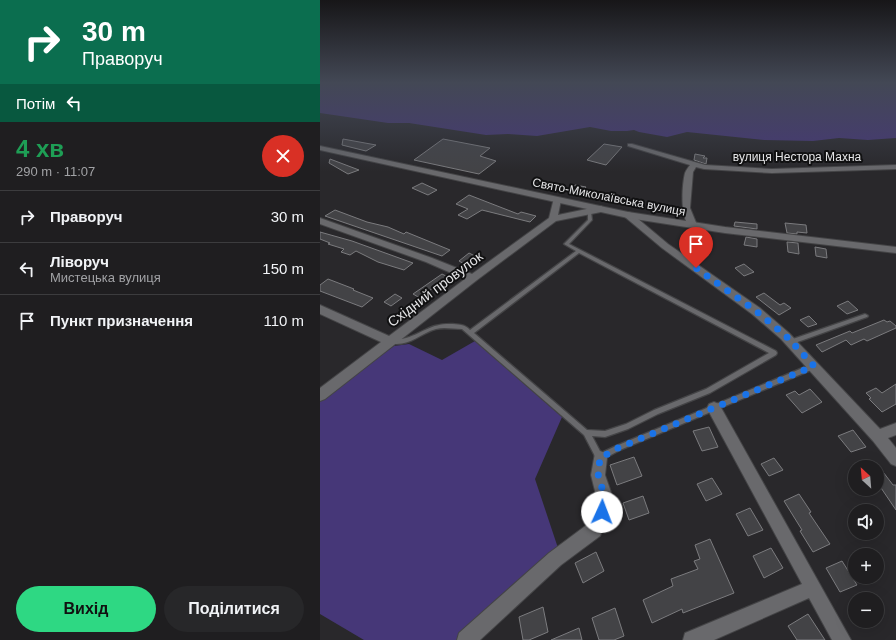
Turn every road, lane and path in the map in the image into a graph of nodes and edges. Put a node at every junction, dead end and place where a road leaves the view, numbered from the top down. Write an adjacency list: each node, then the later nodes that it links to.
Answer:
1 (630, 145): 3 (street, вулиця Нестора Махна)
2 (320, 148): 5 (street, Свято-Миколаївська вулиця)
3 (694, 164): 4 (street, вулиця Нестора Махна); 11 (street)
4 (896, 167)
5 (557, 200): 6 (street, Свято-Миколаївська вулиця); 9 (street)
6 (601, 210): 7 (street); 8 (street, Свято-Миколаївська вулиця)
7 (589, 212): 9 (street); 13 (lane)
8 (628, 215): 11 (street, Свято-Миколаївська вулиця); 19 (street)
9 (553, 219): 14 (street, Східний провулок)
10 (320, 222): 14 (street)
11 (694, 225): 12 (street, Свято-Миколаївська вулиця)
12 (896, 250)
13 (579, 251): 17 (lane); 24 (lane)
14 (473, 278): 18 (street, Східний провулок)
15 (320, 309): 18 (street)
16 (865, 316): 19 (lane)
17 (470, 333): 18 (lane); 24 (lane)
18 (390, 341): 21 (street, Східний провулок)
19 (792, 342): 20 (street)
20 (814, 366): 22 (lane); 25 (street)
21 (320, 394)
22 (714, 408): 26 (lane); 28 (street)
23 (896, 429): 25 (street)
24 (586, 433): 26 (lane)
25 (878, 436): 27 (street)
26 (600, 458): 29 (street)
27 (896, 459)
28 (812, 588): 30 (street); 31 (street)
29 (466, 640)
30 (692, 640)
31 (842, 640)

